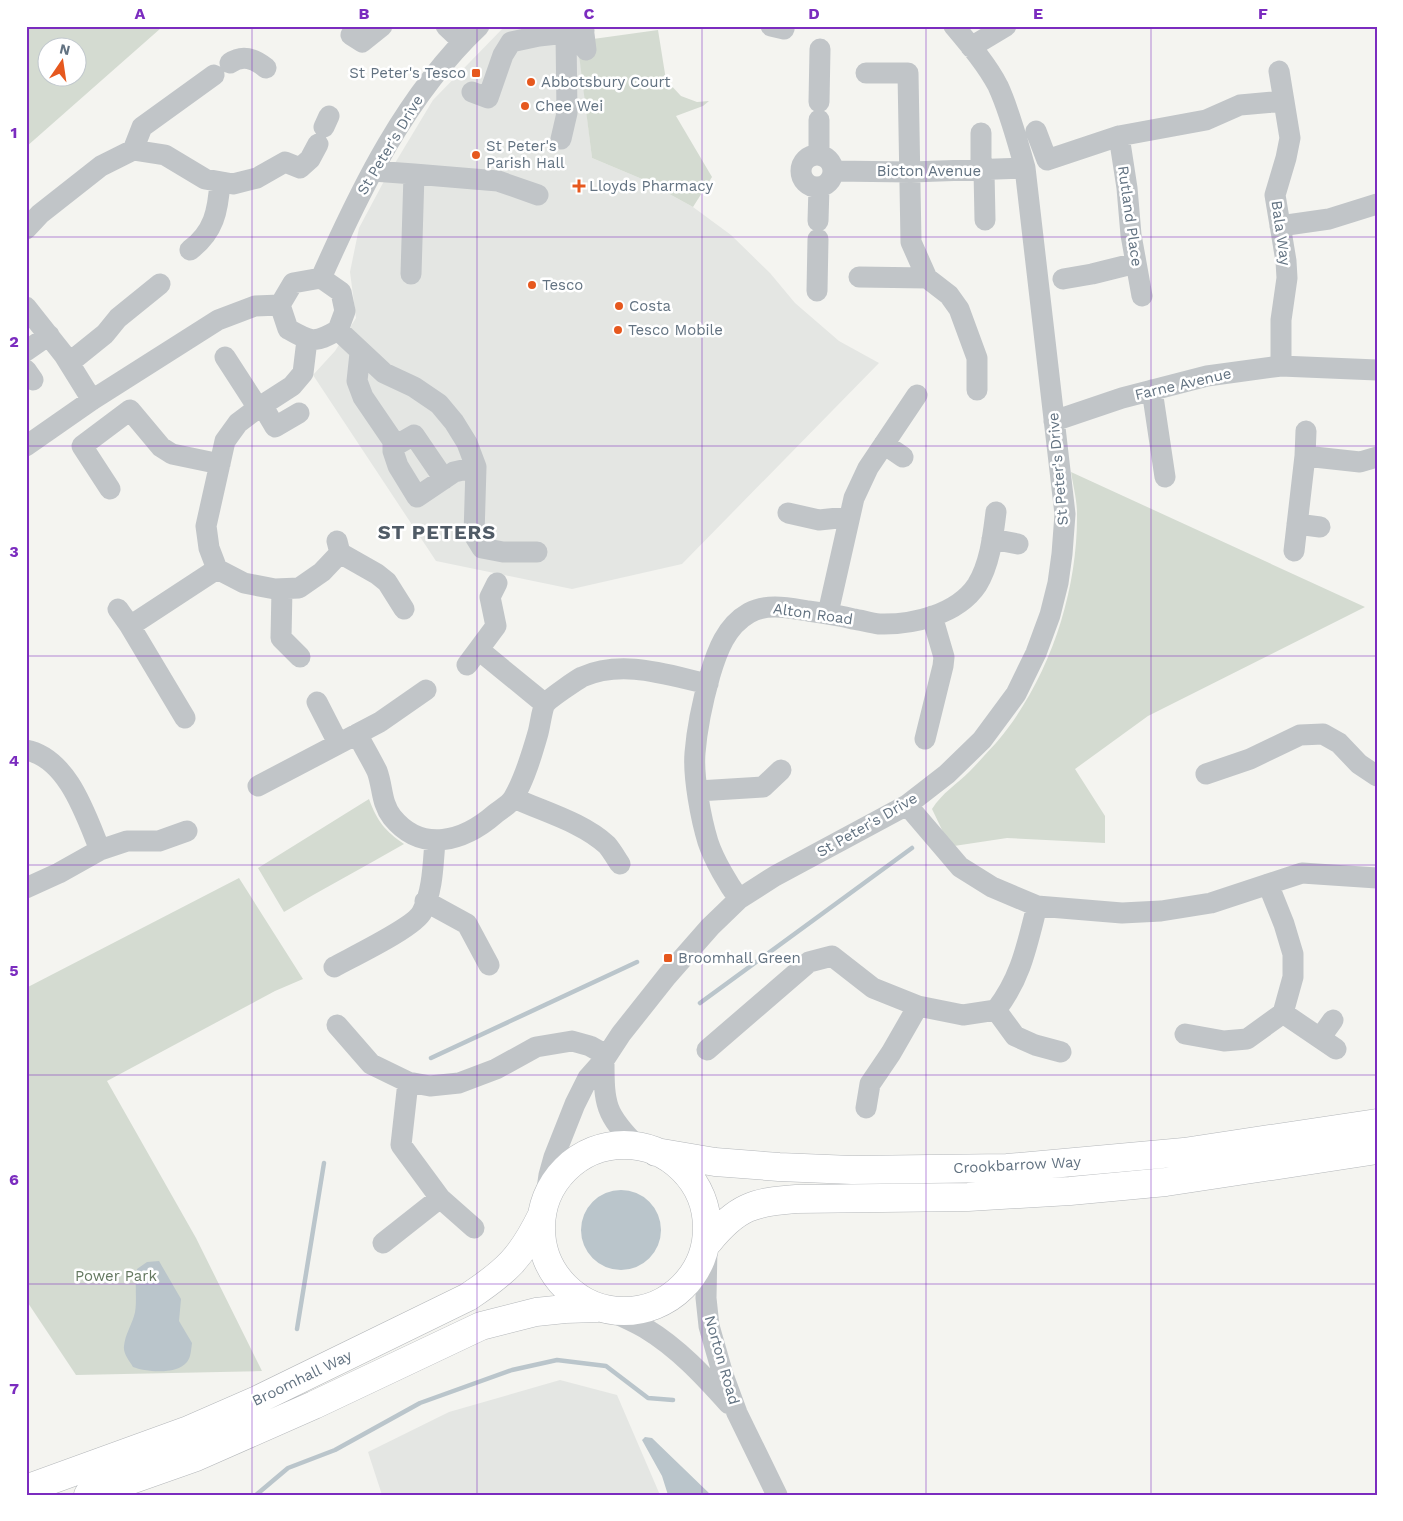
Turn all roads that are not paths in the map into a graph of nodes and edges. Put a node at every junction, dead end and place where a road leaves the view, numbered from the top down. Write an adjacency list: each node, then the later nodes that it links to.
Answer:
1 (382, 26): 6 (street)
2 (446, 26): 8 (street)
3 (479, 26): 8 (street, St Peter's Drive)
4 (954, 26): 9 (street, St Peter's Drive)
5 (1006, 26): 9 (street)
6 (351, 35)
7 (580, 35): 14 (street); 20 (street)
8 (463, 42): 24 (street, St Peter's Drive)
9 (971, 47): 23 (street, St Peter's Drive)
10 (820, 49): 22 (street)
11 (266, 68): 21 (street)
12 (1279, 72): 15 (street, Bala Way)
13 (866, 74): 26 (street)
14 (472, 92)
15 (1284, 101): 19 (street); 33 (street, Bala Way)
16 (324, 129): 28 (street)
17 (1036, 131): 19 (street)
18 (981, 132): 25 (street)
19 (1119, 136): 36 (street, Rutland Place)
20 (561, 139)
21 (133, 150): 28 (street); 34 (street)
22 (826, 163): 26 (street, Bicton Avenue); 29 (street); 29 (street)
23 (1025, 168): 25 (street, Bicton Avenue); 62 (street, St Peter's Drive)
24 (373, 171): 27 (street); 39 (street, St Peter's Drive)
25 (983, 171): 26 (street, Bicton Avenue); 32 (street)
26 (911, 172): 40 (street)
27 (414, 174): 30 (street); 37 (street)
28 (220, 182): 35 (street)
29 (819, 186): 43 (street)
30 (538, 195)
31 (1377, 204): 33 (street)
32 (985, 220)
33 (1280, 226): 54 (street, Bala Way)
34 (26, 229)
35 (190, 250)
36 (1136, 263): 41 (street); 44 (street, Rutland Place)
37 (411, 274)
38 (858, 277): 40 (street)
39 (320, 278): 46 (street); 47 (street)
40 (928, 278): 56 (street)
41 (1064, 279)
42 (160, 284): 53 (street)
43 (817, 291)
44 (1142, 296)
45 (26, 306): 48 (street)
46 (280, 306): 49 (street); 59 (street)
47 (338, 330): 49 (street); 51 (street)
48 (49, 335): 50 (street); 53 (street)
49 (307, 340): 60 (street)
50 (26, 351)
51 (360, 352): 66 (street); 71 (street)
52 (225, 358): 60 (street)
53 (69, 363): 59 (street)
54 (1281, 366): 55 (street, Farne Avenue); 57 (street, Farne Avenue)
55 (1377, 370)
56 (977, 390)
57 (1152, 390): 62 (street, Farne Avenue); 72 (street)
58 (917, 395): 64 (street)
59 (92, 400): 65 (street)
60 (260, 406): 61 (street); 70 (street)
61 (299, 413)
62 (1054, 421): 107 (street, St Peter's Drive)
63 (1306, 431): 67 (street)
64 (889, 437): 68 (street); 77 (street)
65 (26, 446)
66 (393, 447): 73 (street); 73 (street)
67 (1305, 456): 69 (street); 78 (street)
68 (903, 457)
69 (1377, 457)
70 (220, 464): 74 (street); 84 (street)
71 (476, 467): 73 (street); 83 (street)
72 (1165, 477)
73 (444, 479)
74 (110, 489)
75 (788, 512): 77 (street)
76 (996, 512): 80 (street, Alton Road)
77 (848, 517): 89 (street)
78 (1297, 524): 79 (street); 82 (street)
79 (1320, 527)
80 (992, 539): 81 (street); 90 (street, Alton Road)
81 (1018, 544)
82 (1294, 551)
83 (537, 552)
84 (217, 569): 86 (street); 91 (street)
85 (497, 583): 96 (street)
86 (282, 589): 88 (street); 92 (street)
87 (118, 608): 91 (street)
88 (404, 609)
89 (828, 613): 90 (street, Alton Road); 93 (street, Alton Road)
90 (932, 616): 98 (street)
91 (130, 626): 97 (street)
92 (300, 657)
93 (708, 684): 96 (street); 105 (street, Alton Road)
94 (426, 690): 99 (street)
95 (317, 702): 99 (street)
96 (545, 704): 106 (street)
97 (186, 718)
98 (923, 738)
99 (348, 739): 104 (street); 109 (street)
100 (26, 750): 110 (street)
101 (781, 770): 105 (street)
102 (1206, 774): 103 (street)
103 (1377, 776)
104 (258, 786)
105 (698, 791): 115 (street, Alton Road)
106 (514, 798): 109 (street); 111 (street)
107 (907, 805): 115 (street, St Peter's Drive); 117 (street)
108 (187, 831): 110 (street)
109 (435, 841): 116 (street)
110 (100, 850): 114 (street)
111 (620, 864)
112 (1377, 878): 113 (street)
113 (1268, 884): 117 (street); 122 (street)
114 (26, 888)
115 (739, 899): 128 (street, St Peter's Drive)
116 (425, 901): 118 (street); 119 (street)
117 (1037, 906): 121 (street)
118 (489, 965)
119 (334, 967)
120 (918, 1006): 121 (street); 126 (street); 130 (street)
121 (996, 1010): 127 (street)
122 (1283, 1013): 123 (street); 125 (street)
123 (1334, 1020)
124 (337, 1025): 129 (street)
125 (1185, 1034)
126 (707, 1050)
127 (1061, 1052)
128 (605, 1057): 129 (street); 132 (street); 135 (street, St Peter's Drive)
129 (408, 1082): 134 (street)
130 (866, 1108)
131 (1377, 1123): 132 (highway, Crookbarrow Way)
132 (647, 1149): 135 (highway); 138 (highway)
133 (1377, 1150): 138 (highway, Crookbarrow Way)
134 (440, 1198): 136 (street); 137 (street)
135 (544, 1205): 139 (highway); 141 (highway, Broomhall Way)
136 (474, 1228)
137 (384, 1243)
138 (708, 1244): 139 (highway); 140 (street, Norton Road)
139 (605, 1310): 140 (street, Norton Road); 142 (highway, Broomhall Way)
140 (738, 1413): 143 (street, Norton Road)
141 (26, 1489)
142 (88, 1495)
143 (777, 1495)

